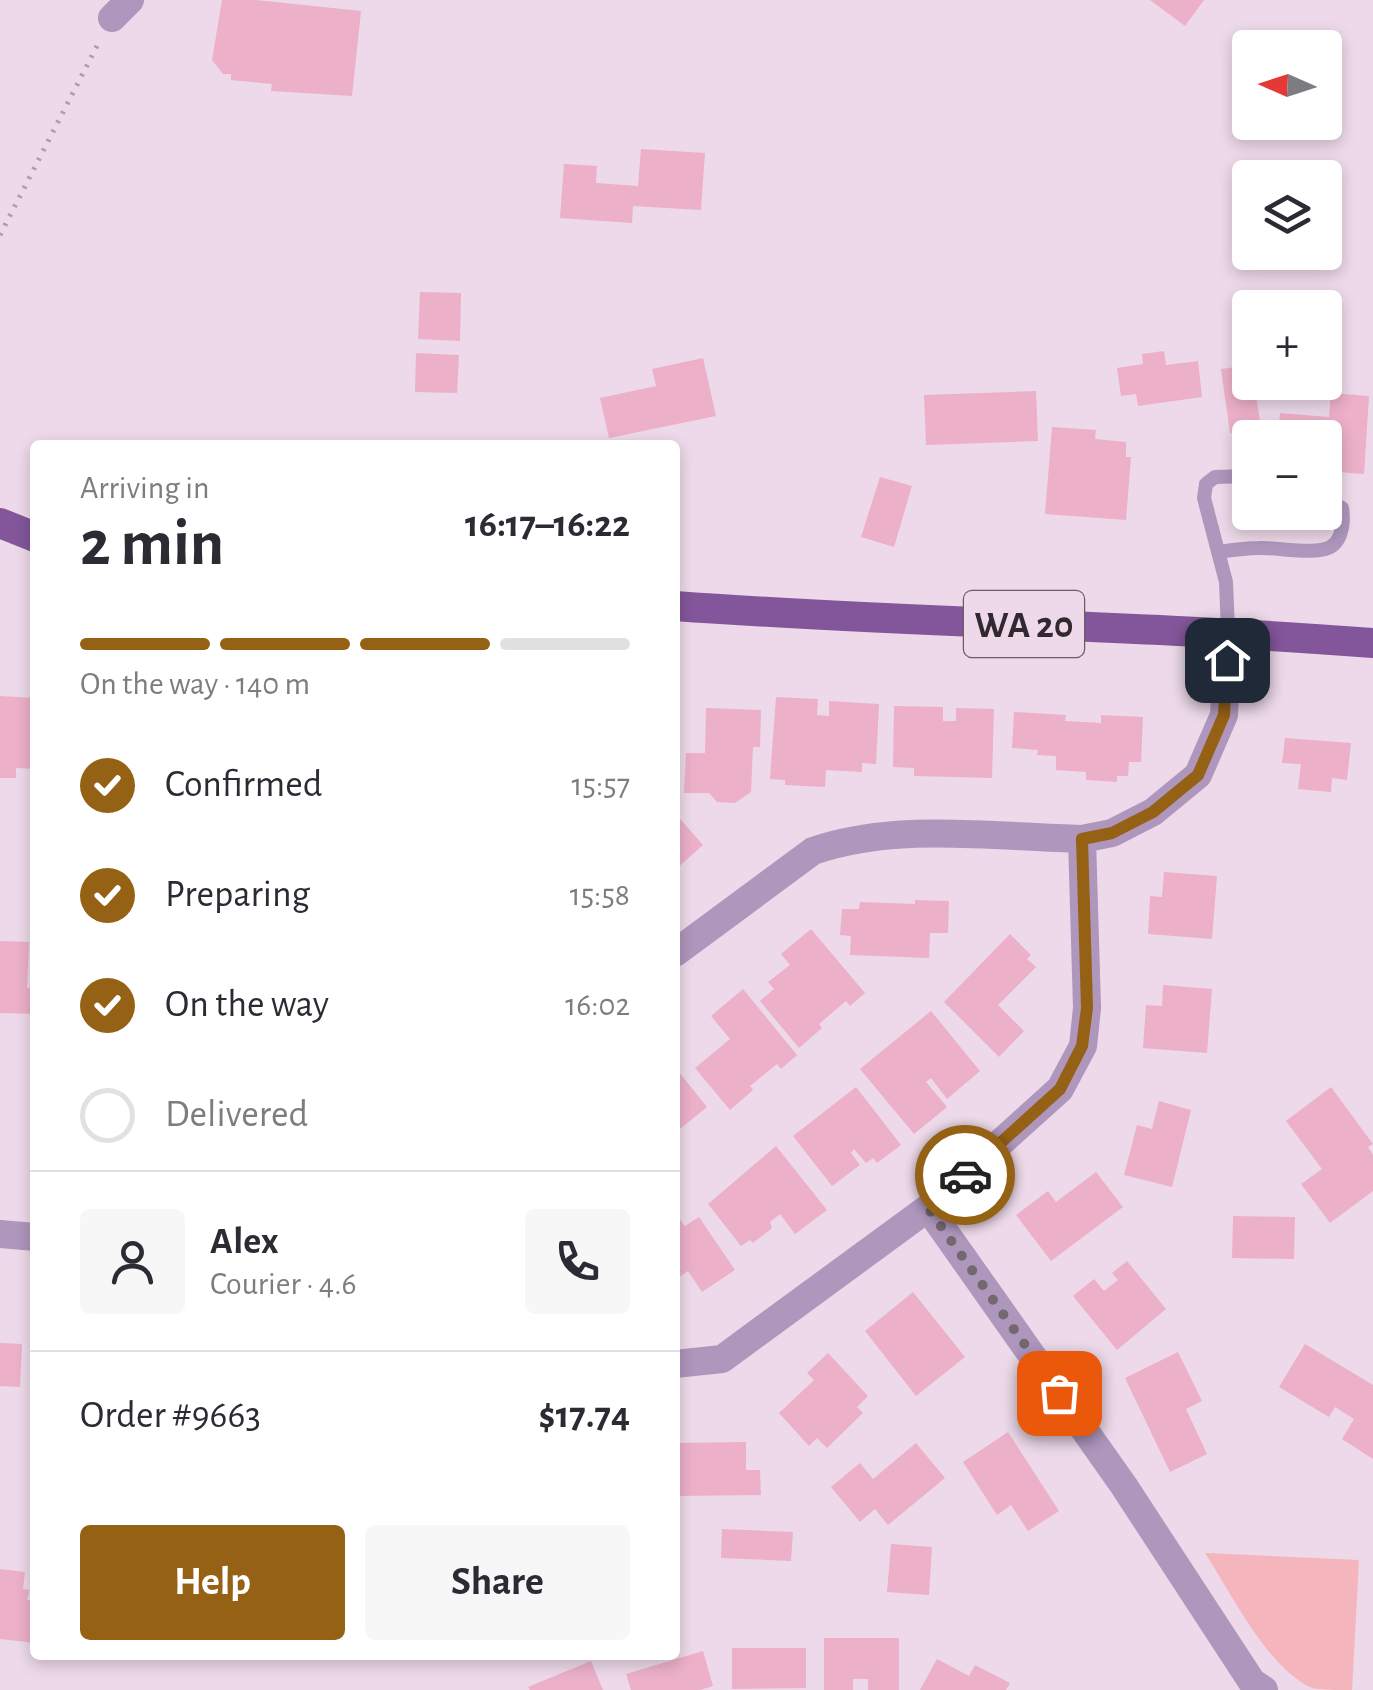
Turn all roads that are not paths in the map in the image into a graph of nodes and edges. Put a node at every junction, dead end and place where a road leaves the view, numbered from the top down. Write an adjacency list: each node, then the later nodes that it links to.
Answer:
1 (1232, 477): 5 (lane)
2 (0, 522): 4 (main road)
3 (1340, 530): 5 (lane)
4 (30, 535)
5 (1218, 552): 7 (lane)
6 (680, 606): 7 (main road, WA 20)
7 (1228, 632): 8 (main road, WA 20); 9 (street)
8 (1373, 643)
9 (1082, 839): 10 (street); 11 (street)
10 (680, 949)
11 (928, 1208): 14 (street); 15 (street)
12 (0, 1234): 13 (street)
13 (30, 1237)
14 (680, 1363)
15 (1264, 1690)

